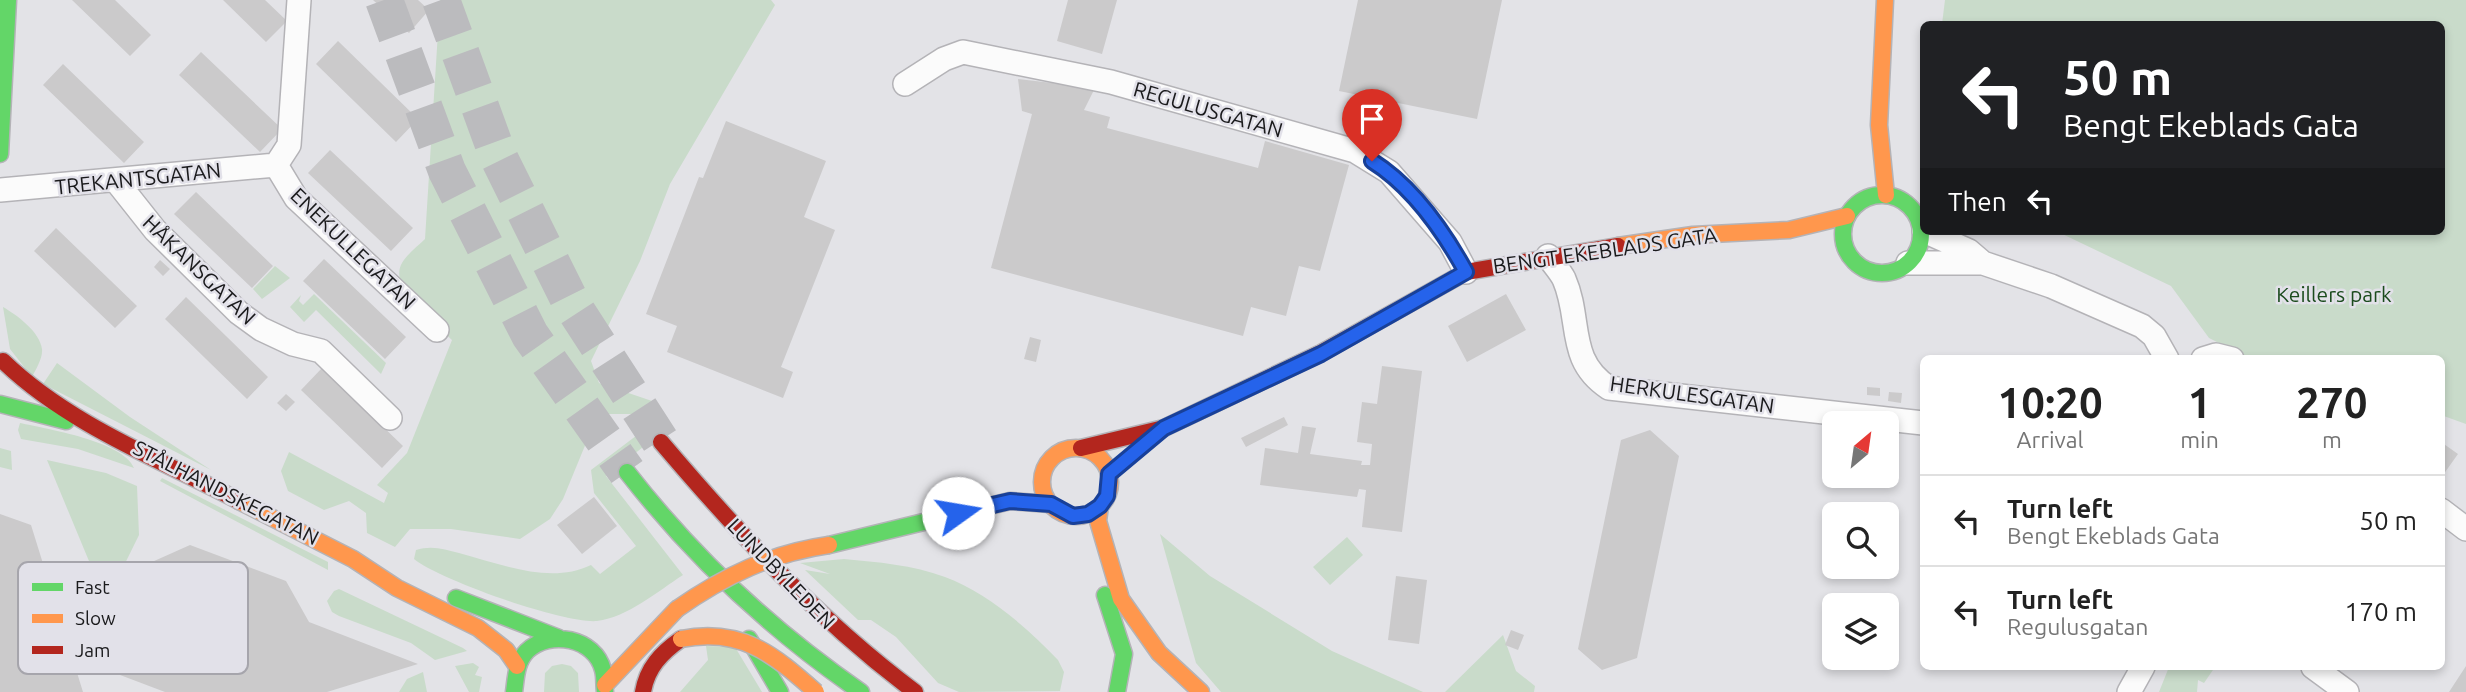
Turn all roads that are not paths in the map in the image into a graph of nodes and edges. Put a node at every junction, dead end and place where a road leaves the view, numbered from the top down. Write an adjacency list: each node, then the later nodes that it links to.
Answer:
1 (8, 0): 5 (main road)
2 (299, 0): 7 (street)
3 (1885, 0): 10 (main road)
4 (905, 84): 20 (street, REGULUSGATAN)
5 (0, 142): 6 (main road)
6 (0, 153)
7 (276, 165): 8 (street, TREKANTSGATAN); 21 (street, ENEKULLEGATAN)
8 (117, 182): 9 (street, TREKANTSGATAN); 25 (street, HÅKANSGATAN)
9 (0, 190)
10 (1886, 195): 11 (main road); 12 (main road)
11 (1847, 216): 13 (main road, BENGT EKEBLADS GATA); 16 (main road)
12 (1920, 224)
13 (1789, 230): 16 (main road, BENGT EKEBLADS GATA); 17 (main road, BENGT EKEBLADS GATA)
14 (1922, 235): 18 (main road)
15 (1934, 235): 19 (street)
16 (1844, 245): 18 (main road)
17 (1548, 256): 20 (main road, BENGT EKEBLADS GATA); 26 (street, HERKULESGATAN)
18 (1908, 263): 19 (street)
19 (1983, 263): 22 (street)
20 (1466, 272): 28 (main road, BENGT EKEBLADS GATA)
21 (436, 330)
22 (2165, 355)
23 (1, 360): 27 (main road, STÅLHANDSKEGATAN)
24 (0, 404): 27 (main road, STÅLHANDSKEGATAN)
25 (390, 418)
26 (1920, 423)
27 (98, 428): 41 (main road, STÅLHANDSKEGATAN)
28 (1164, 428): 30 (main road, BENGT EKEBLADS GATA); 31 (main road, BENGT EKEBLADS GATA)
29 (661, 442): 56 (main road, LUNDBYLEDEN)
30 (1081, 449): 33 (main road, BENGT EKEBLADS GATA); 36 (main road)
31 (1137, 451)
32 (627, 472): 40 (main road, LUNDBYLEDEN)
33 (1042, 480): 34 (main road, BENGT EKEBLADS GATA); 35 (main road)
34 (1010, 501): 35 (main road, BENGT EKEBLADS GATA); 42 (main road, BENGT EKEBLADS GATA, bridge)
35 (1051, 504): 38 (main road, BENGT EKEBLADS GATA)
36 (1100, 506): 38 (main road); 58 (main road)
37 (2445, 513): 39 (street)
38 (1073, 516): 57 (main road)
39 (2466, 529)
40 (696, 554): 53 (main road); 55 (main road, LUNDBYLEDEN)
41 (354, 559): 44 (main road, STÅLHANDSKEGATAN); 47 (main road, STÅLHANDSKEGATAN)
42 (677, 609): 43 (main road, BENGT EKEBLADS GATA); 50 (main road, BENGT EKEBLADS GATA)
43 (625, 637)
44 (559, 638): 46 (main road, STÅLHANDSKEGATAN); 47 (main road)
45 (610, 642): 46 (main road)
46 (589, 649): 50 (main road)
47 (517, 666): 51 (main road)
48 (2141, 670): 59 (street)
49 (2317, 670): 60 (street)
50 (605, 688)
51 (512, 689)
52 (643, 692): 54 (main road, bridge)
53 (780, 692)
54 (816, 692)
55 (861, 692)
56 (915, 692)
57 (1117, 692)
58 (1201, 692)
59 (2130, 692)
60 (2347, 692)

